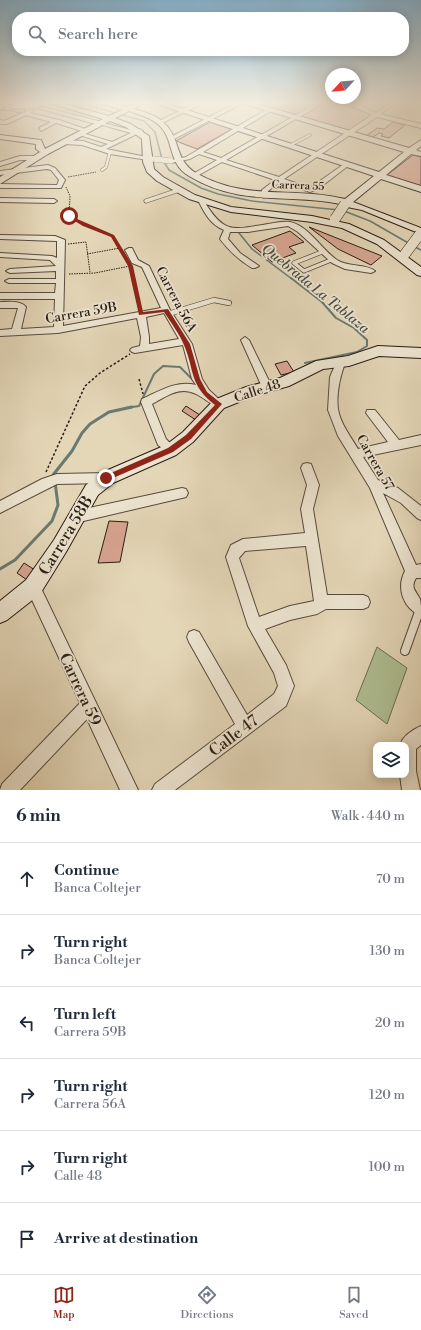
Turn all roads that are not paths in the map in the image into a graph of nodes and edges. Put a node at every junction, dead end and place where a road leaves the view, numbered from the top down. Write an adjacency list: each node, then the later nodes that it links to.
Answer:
1 (22, 140): 19 (street)
2 (68, 140): 13 (street)
3 (102, 140): 15 (street)
4 (121, 140): 15 (street)
5 (145, 140): 27 (street)
6 (172, 140): 29 (street)
7 (218, 140): 21 (street)
8 (256, 140): 28 (street)
9 (270, 140): 16 (street)
10 (301, 140): 16 (lane)
11 (339, 140): 23 (street)
12 (369, 140): 18 (street)
13 (64, 142): 17 (street); 19 (street)
14 (421, 142): 18 (street)
15 (113, 144): 17 (street)
16 (289, 146): 23 (street)
17 (102, 149): 20 (street)
18 (410, 151): 22 (street); 36 (street)
19 (46, 152): 26 (street)
20 (110, 152): 27 (street); 32 (lane)
21 (198, 152): 28 (street); 29 (street)
22 (421, 154)
23 (316, 155): 31 (street); 37 (street)
24 (8, 156): 25 (street)
25 (20, 158): 26 (street); 30 (street)
26 (35, 158): 33 (street)
27 (150, 158): 29 (street, bridge); 42 (street)
28 (222, 160): 35 (street); 37 (street)
29 (175, 161): 35 (street, Carrera 55)
30 (0, 164)
31 (346, 165): 36 (street); 37 (street)
32 (102, 170)
33 (15, 171): 34 (street); 38 (street); 40 (street)
34 (0, 173)
35 (195, 175): 43 (street, Carrera 55)
36 (380, 175): 41 (street); 49 (street)
37 (279, 180): 43 (street)
38 (0, 181)
39 (0, 186): 40 (street)
40 (38, 187): 45 (street)
41 (421, 189)
42 (179, 190): 47 (lane); 48 (street)
43 (264, 196): 49 (street, Carrera 55)
44 (0, 200): 45 (street)
45 (27, 201): 46 (street)
46 (54, 201)
47 (146, 201)
48 (202, 202): 50 (street); 51 (street)
49 (346, 204): 50 (street, bridge); 52 (street, Carrera 55)
50 (334, 221): 57 (street)
51 (228, 230): 55 (street); 59 (street)
52 (421, 232): 57 (street, bridge)
53 (0, 237): 62 (street)
54 (126, 251): 69 (street, Carrera 56A)
55 (322, 252): 58 (street); 58 (lane)
56 (0, 255): 62 (street)
57 (404, 255): 63 (street)
58 (331, 260): 61 (street)
59 (255, 266)
60 (10, 271): 62 (street)
61 (371, 271)
62 (60, 272): 64 (street); 66 (street)
63 (421, 273)
64 (9, 281)
65 (0, 296): 66 (street)
66 (59, 296): 71 (street)
67 (229, 303): 69 (lane)
68 (0, 305): 73 (street)
69 (167, 312): 70 (street, Carrera 59B); 75 (street, Carrera 56A)
70 (140, 314): 71 (street, Carrera 59B); 75 (street)
71 (58, 330): 73 (street, Carrera 59B)
72 (0, 333): 73 (street, Carrera 59B)
73 (15, 333)
74 (245, 340): 78 (street)
75 (185, 341): 79 (street, Carrera 56A)
76 (421, 353): 77 (street, Calle 48)
77 (340, 363): 78 (street, Calle 48); 84 (street, Carrera 57)
78 (267, 387): 79 (street, Calle 48)
79 (216, 399): 83 (street, Calle 48); 83 (street)
80 (371, 413): 82 (street)
81 (421, 440): 82 (street)
82 (396, 446): 84 (street)
83 (170, 450): 86 (street, Calle 48)
84 (356, 454): 87 (street, Carrera 57)
85 (306, 468): 92 (street)
86 (106, 478): 89 (street, Calle 48); 91 (street, Carrera 58B)
87 (374, 485): 90 (street); 93 (street, Carrera 57)
88 (182, 493): 91 (street)
89 (0, 507)
90 (421, 514)
91 (75, 517): 94 (street, Carrera 58B)
92 (312, 539): 95 (street); 99 (street, Calle 47)
93 (416, 572): 97 (street)
94 (29, 591): 98 (street, Carrera 58B); 102 (street, Carrera 59)
95 (322, 602): 96 (street); 99 (street)
96 (363, 602)
97 (421, 609): 101 (lane)
98 (0, 613)
99 (255, 626): 103 (street, Calle 47)
100 (194, 637): 103 (street)
101 (405, 651)
102 (89, 705): 105 (street); 106 (street, Carrera 59)
103 (245, 726): 107 (street, Calle 47)
104 (421, 734): 108 (street)
105 (8, 790)
106 (129, 790)
107 (161, 790)
108 (411, 790)

